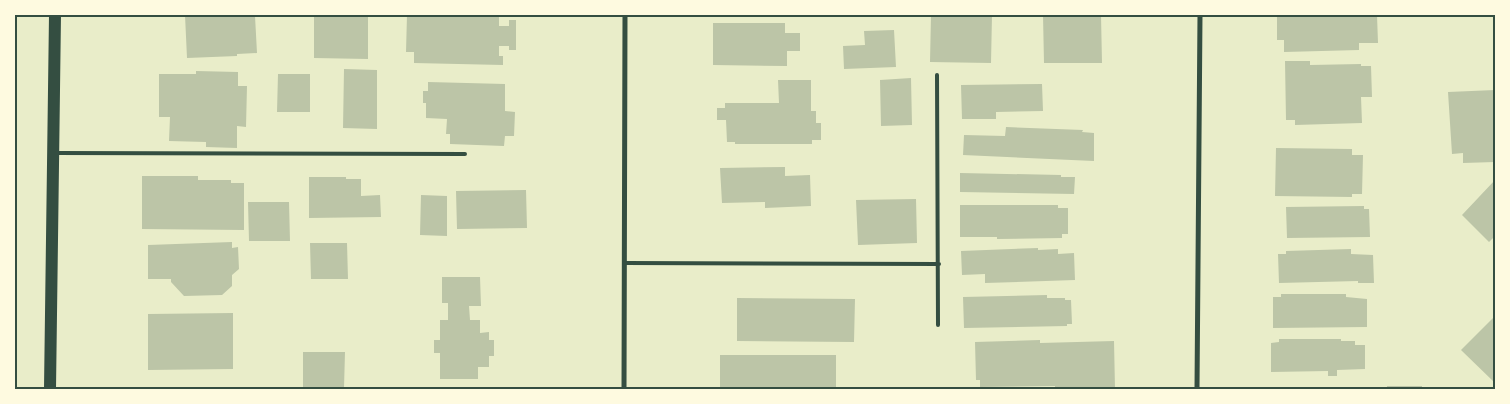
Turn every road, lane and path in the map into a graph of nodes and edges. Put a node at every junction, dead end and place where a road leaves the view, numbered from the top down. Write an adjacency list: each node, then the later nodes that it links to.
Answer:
1 (55, 15): 5 (main road)
2 (625, 15): 7 (street)
3 (1200, 15): 12 (street)
4 (937, 75): 8 (lane)
5 (53, 153): 6 (lane); 10 (main road)
6 (465, 154)
7 (626, 263): 8 (lane); 11 (street)
8 (939, 264): 9 (lane)
9 (938, 325)
10 (50, 389)
11 (624, 389)
12 (1196, 389)

